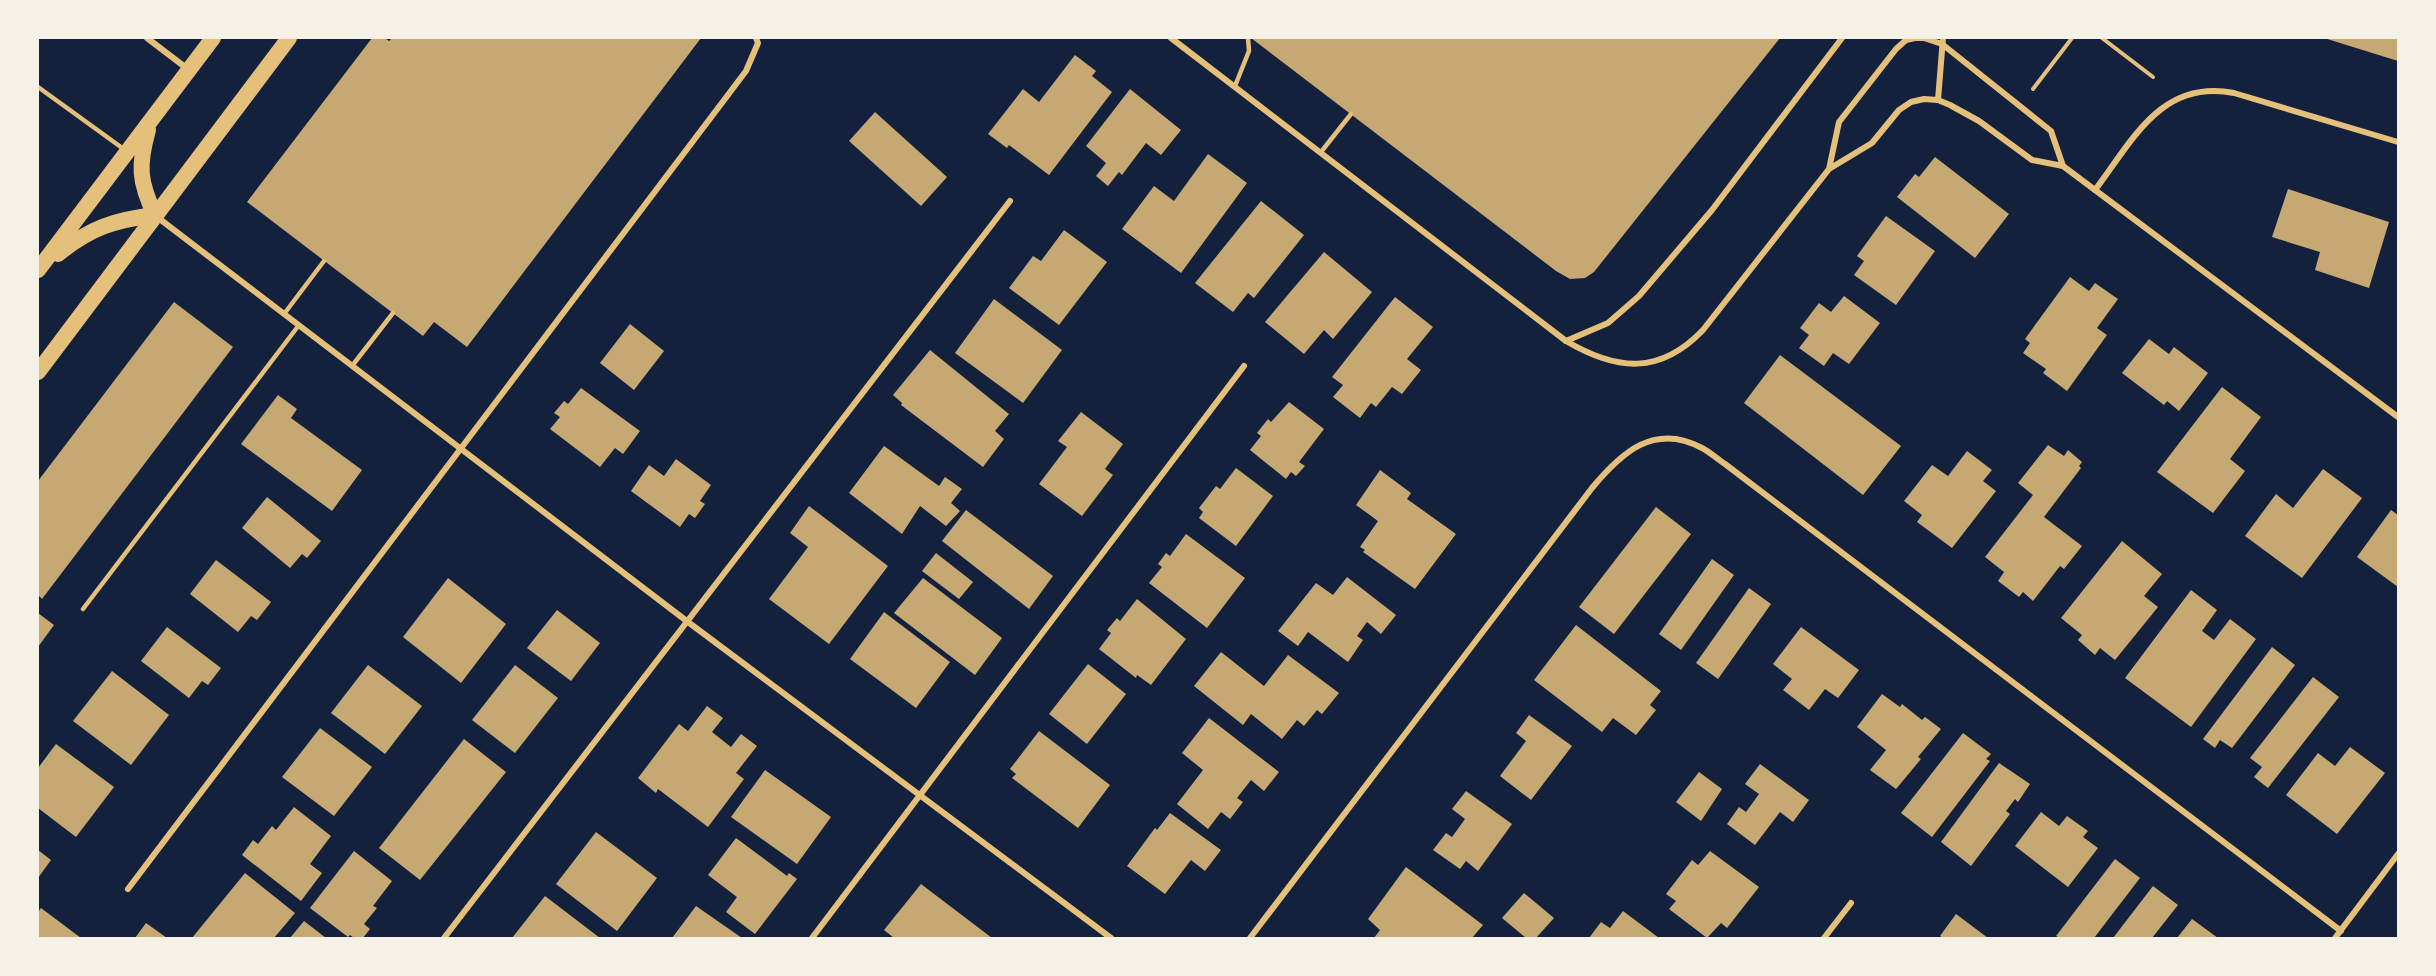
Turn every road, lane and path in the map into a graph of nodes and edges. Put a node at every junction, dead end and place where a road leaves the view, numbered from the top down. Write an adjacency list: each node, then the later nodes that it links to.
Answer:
1 (147, 38): 11 (street)
2 (213, 38): 11 (highway)
3 (289, 38): 26 (highway)
4 (756, 38): 37 (street)
5 (1171, 38): 13 (street)
6 (1248, 38): 13 (lane)
7 (1842, 38): 32 (street)
8 (2072, 38): 15 (path)
9 (2102, 38): 12 (path)
10 (1942, 40): 16 (street); 22 (street); 23 (street)
11 (189, 70): 18 (highway)
12 (2153, 77)
13 (1235, 86): 21 (street)
14 (38, 87): 20 (lane)
15 (2031, 92)
16 (1938, 100): 22 (street); 23 (street)
17 (1350, 114): 21 (lane)
18 (151, 119): 20 (highway); 26 (highway)
19 (2398, 142): 24 (street)
20 (127, 152): 28 (highway)
21 (1321, 152): 32 (street)
22 (2063, 166): 24 (street)
23 (1829, 169): 32 (street)
24 (2095, 190): 36 (street)
25 (1011, 201): 39 (street)
26 (155, 215): 28 (highway); 30 (street); 35 (highway)
27 (324, 261): 30 (lane)
28 (38, 269)
29 (393, 313): 33 (lane)
30 (284, 314): 31 (street)
31 (299, 325): 33 (street); 38 (lane)
32 (1566, 341)
33 (352, 366): 37 (street)
34 (1244, 366): 40 (street)
35 (38, 372)
36 (2398, 417)
37 (460, 448): 39 (street); 42 (street)
38 (83, 609)
39 (688, 622): 40 (street); 45 (street)
40 (921, 797): 46 (street); 47 (street)
41 (2398, 854): 44 (street)
42 (128, 889)
43 (1851, 903): 49 (street)
44 (2341, 931): 48 (street); 50 (street)
45 (444, 939)
46 (812, 939)
47 (1111, 939)
48 (1250, 939)
49 (1824, 939)
50 (2336, 939)

